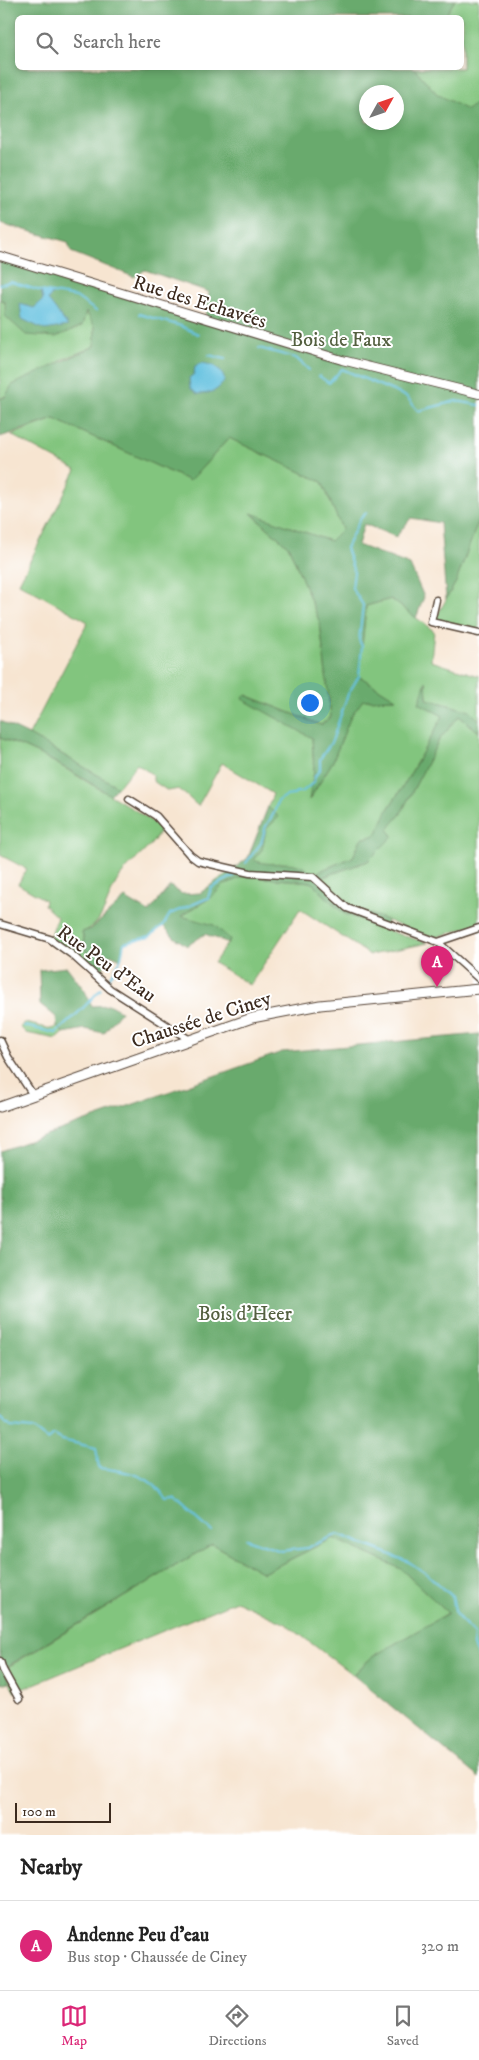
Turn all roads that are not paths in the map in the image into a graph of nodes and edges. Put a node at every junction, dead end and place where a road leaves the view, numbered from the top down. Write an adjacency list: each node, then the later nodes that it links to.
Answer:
1 (0, 256): 2 (street, Rue des Echavées)
2 (479, 394)
3 (436, 600): 4 (street)
4 (479, 633)
5 (128, 799): 8 (street)
6 (0, 924): 12 (street, Rue Peu d'Eau)
7 (479, 928): 8 (street)
8 (438, 942): 9 (street)
9 (479, 979)
10 (479, 989): 12 (main road, Chaussée de Ciney)
11 (0, 1040): 13 (street)
12 (190, 1040): 13 (main road, Chaussée de Ciney)
13 (33, 1095): 14 (main road, Chaussée de Ciney)
14 (0, 1107)
15 (0, 1661): 16 (street)
16 (19, 1699)

